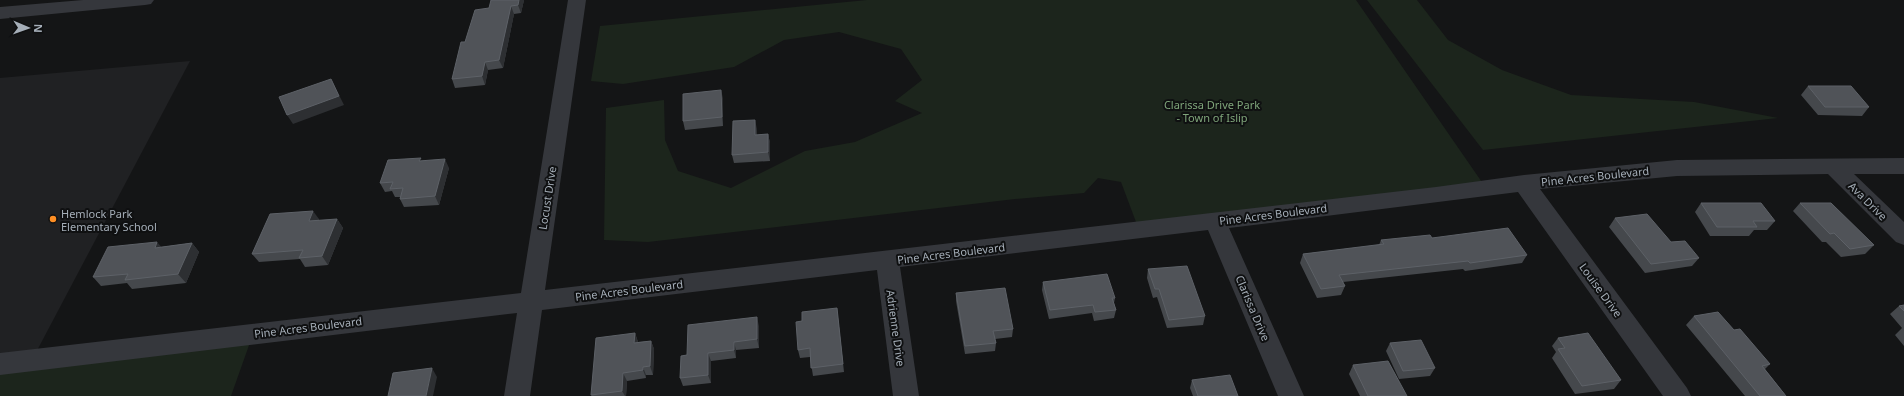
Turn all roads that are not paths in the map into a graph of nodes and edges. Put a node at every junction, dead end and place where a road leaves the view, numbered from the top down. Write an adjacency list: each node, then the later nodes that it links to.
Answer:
1 (145, 0): 3 (street)
2 (577, 0): 10 (street, Locust Drive)
3 (0, 13)
4 (1833, 166): 5 (street, Pine Acres Boulevard); 6 (street, Pine Acres Boulevard); 8 (street, Ava Drive)
5 (1904, 166)
6 (1524, 183): 7 (street, Pine Acres Boulevard); 15 (street, Louise Drive)
7 (1215, 221): 9 (street, Pine Acres Boulevard); 14 (street, Clarissa Drive)
8 (1904, 236)
9 (886, 260): 10 (street, Pine Acres Boulevard); 13 (street, Adrienne Drive)
10 (531, 301): 11 (street, Pine Acres Boulevard); 12 (street, Locust Drive)
11 (0, 364)
12 (517, 396)
13 (906, 396)
14 (1291, 396)
15 (1678, 396)

